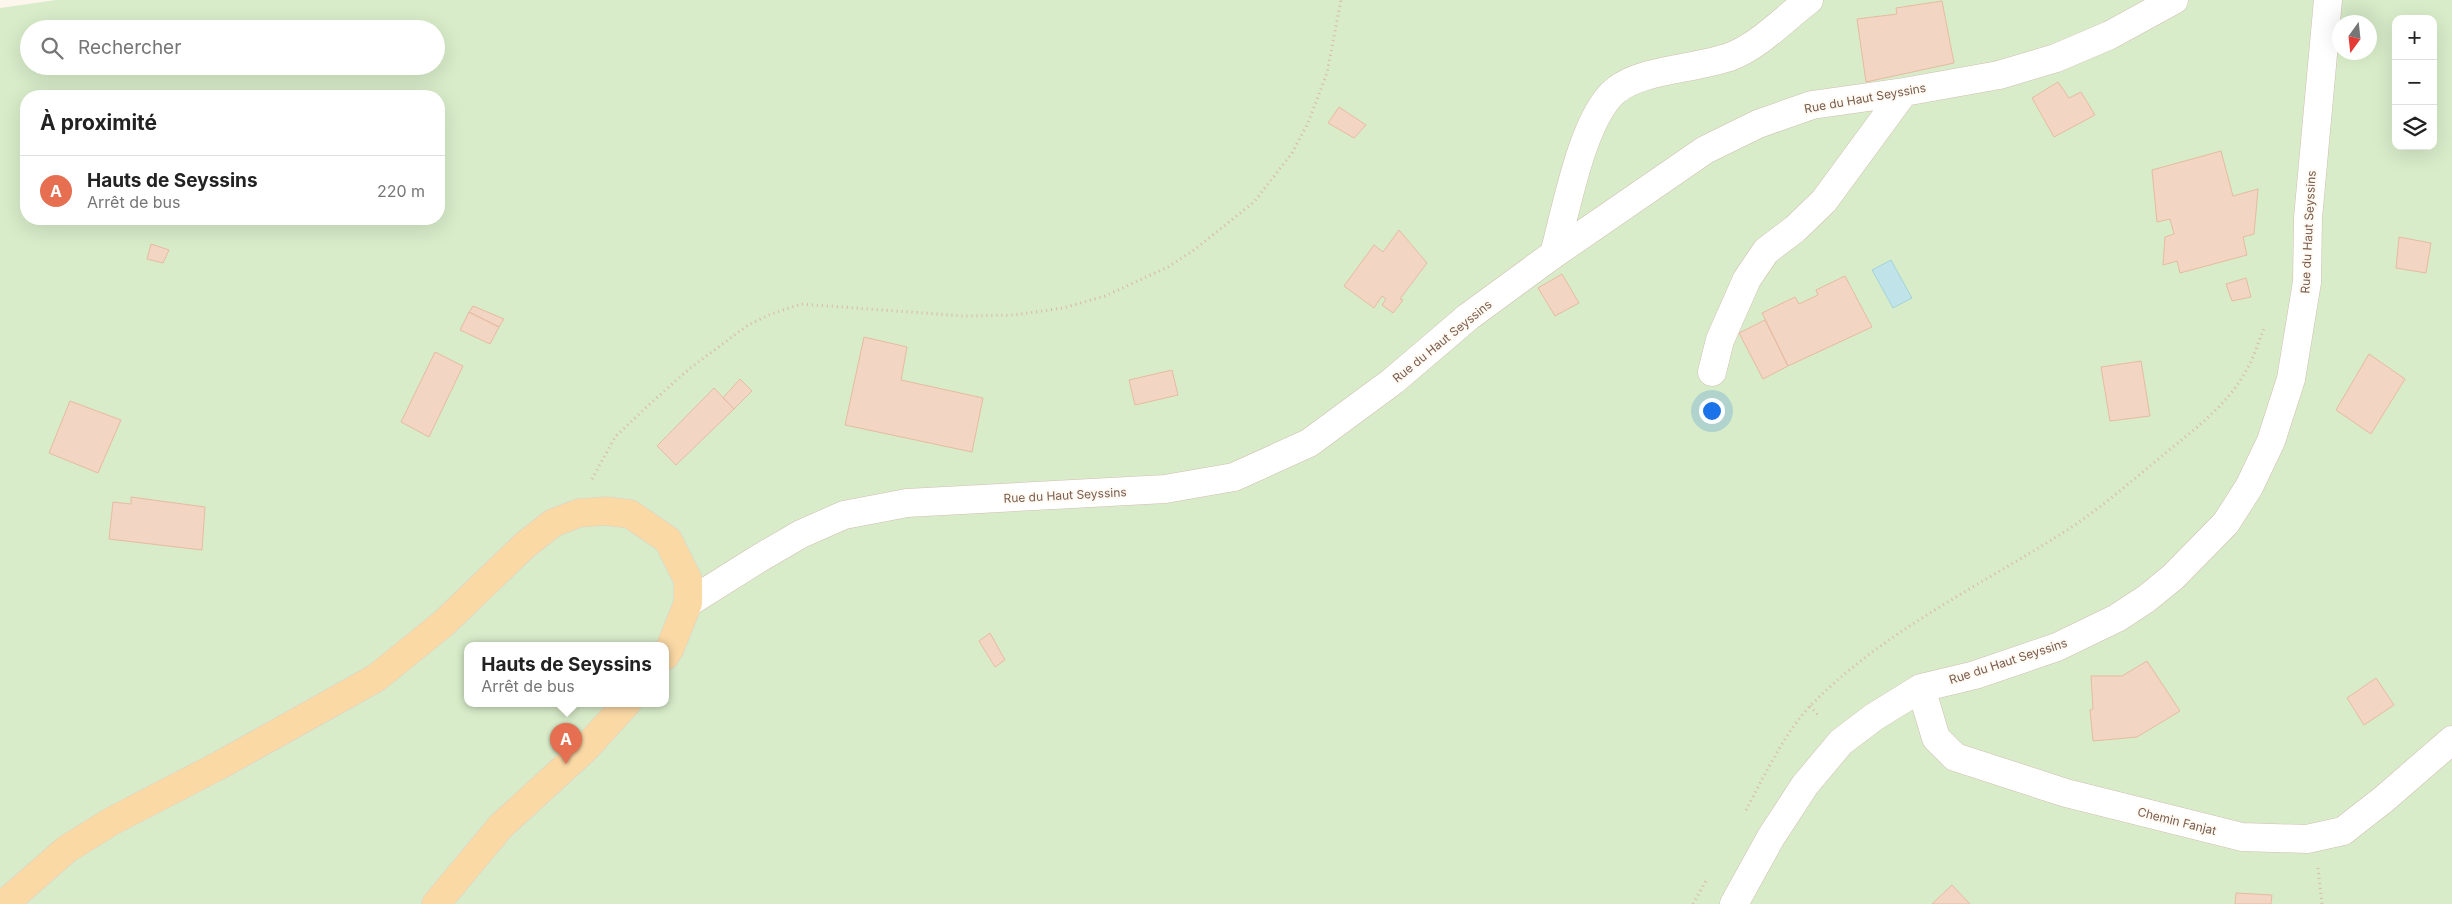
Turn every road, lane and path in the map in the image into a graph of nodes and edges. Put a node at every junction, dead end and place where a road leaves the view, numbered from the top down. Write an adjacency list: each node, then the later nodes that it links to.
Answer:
1 (1341, 0): 9 (path)
2 (1808, 0): 6 (street)
3 (2174, 0): 5 (street, Rue du Haut Seyssins)
4 (2328, 0): 12 (street, Rue du Haut Seyssins)
5 (1904, 92): 6 (street, Rue du Haut Seyssins); 8 (street)
6 (1554, 254): 10 (street, Rue du Haut Seyssins)
7 (2264, 327): 15 (path)
8 (1712, 372)
9 (579, 513): 10 (main road); 16 (main road)
10 (688, 603): 11 (main road)
11 (669, 650)
12 (1921, 688): 14 (street, Chemin Fanjat); 18 (street, Rue du Haut Seyssins)
13 (623, 707): 17 (main road)
14 (2452, 740)
15 (1761, 782)
16 (4, 904)
17 (436, 904)
18 (1734, 904)

